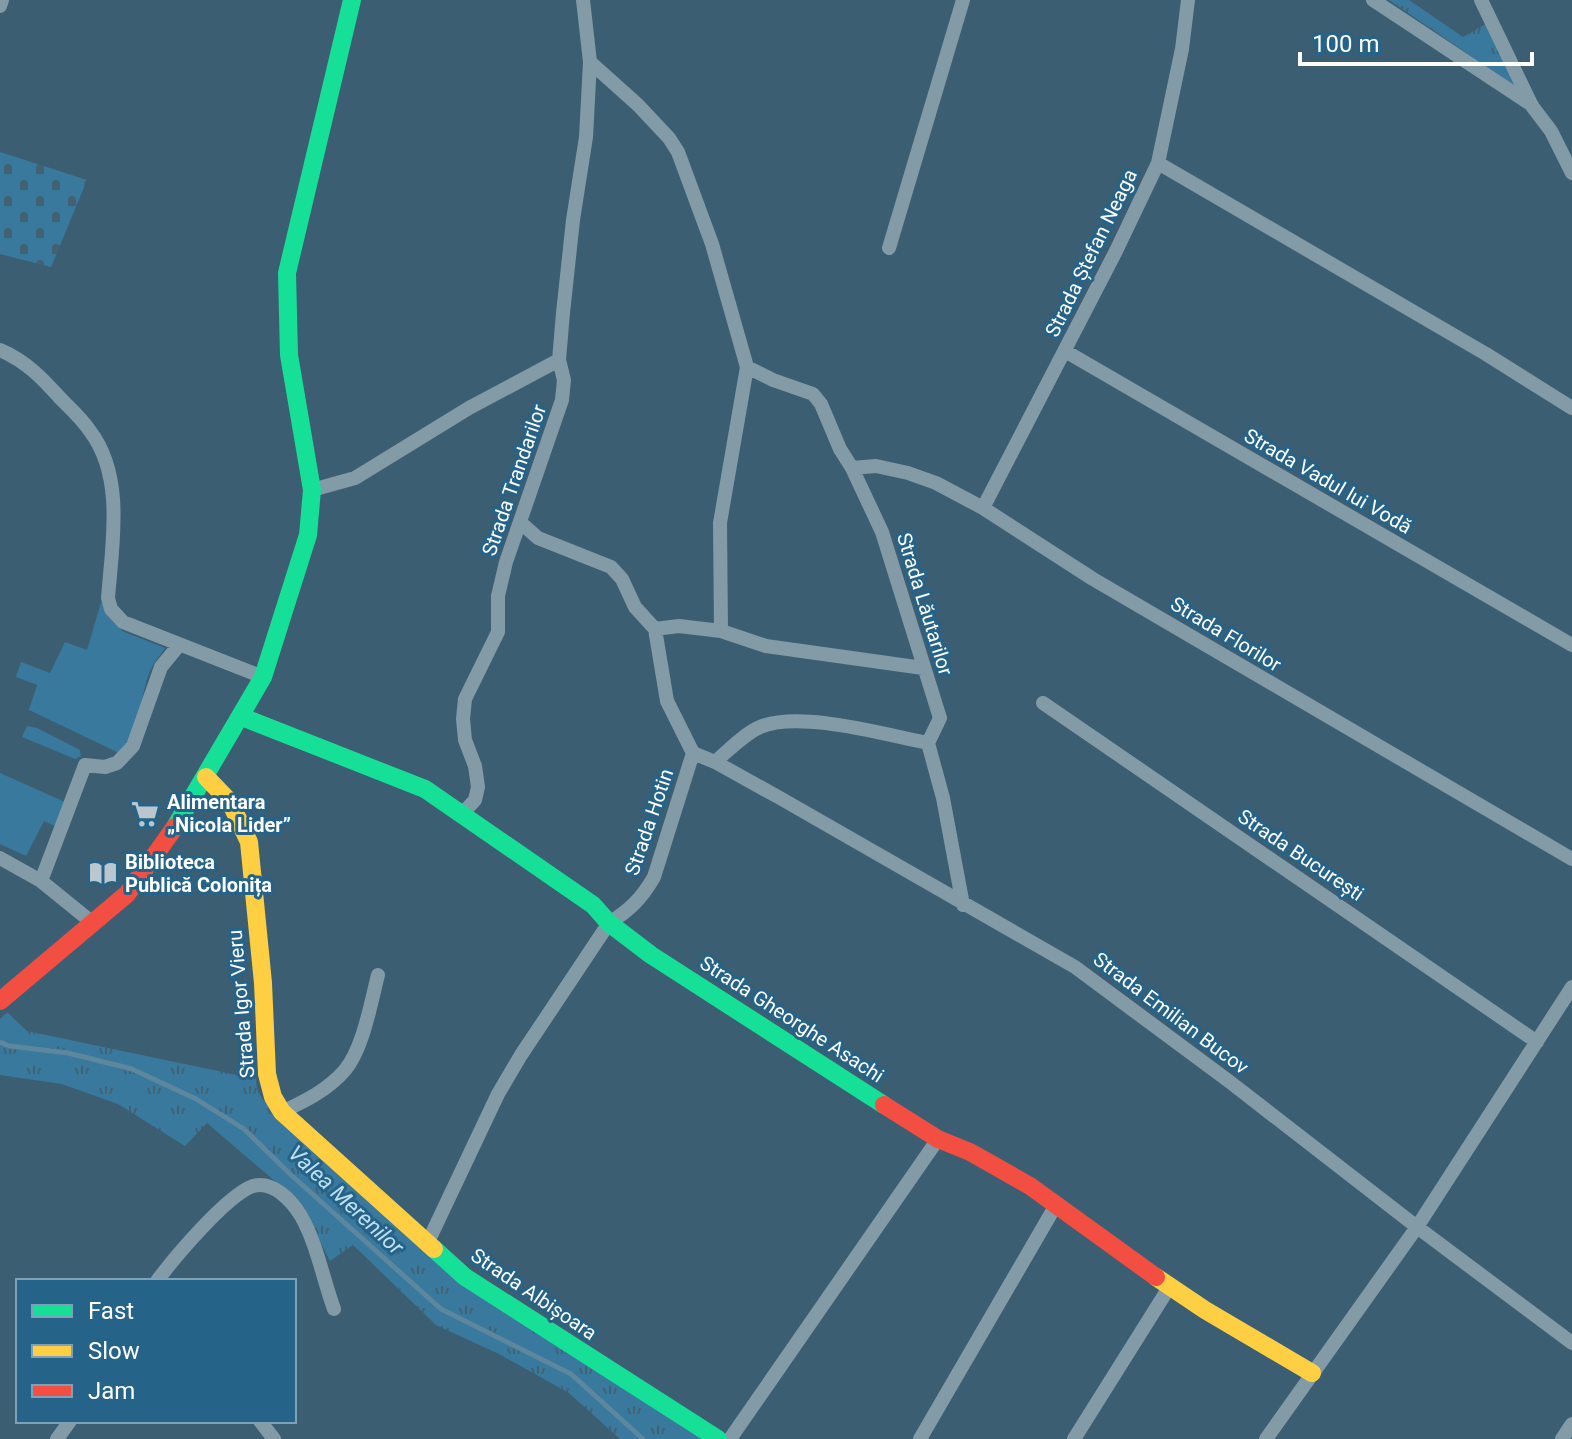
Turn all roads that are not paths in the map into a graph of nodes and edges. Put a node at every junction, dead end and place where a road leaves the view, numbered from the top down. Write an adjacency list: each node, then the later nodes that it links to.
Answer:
1 (2, 0): 8 (street)
2 (352, 0): 20 (street)
3 (583, 0): 9 (street, Strada Trandarilor)
4 (963, 0): 13 (street)
5 (1188, 0): 11 (street, Strada Ștefan Neaga)
6 (1373, 0): 10 (street)
7 (1481, 0): 10 (street)
8 (0, 6)
9 (590, 62): 16 (street, Strada Trandarilor); 17 (street)
10 (1532, 106): 12 (street)
11 (1158, 163): 15 (street, Strada Ștefan Neaga); 18 (street)
12 (1572, 173)
13 (889, 248)
14 (0, 350): 25 (street)
15 (1065, 351): 21 (street, Strada Ștefan Neaga); 26 (street, Strada Vadul lui Vodă)
16 (559, 360): 20 (street); 22 (street, Strada Trandarilor)
17 (747, 367): 19 (street, Strada Lăutarilor); 24 (street)
18 (1572, 408)
19 (852, 468): 21 (street, Strada Florilor); 27 (street, Strada Lăutarilor)
20 (312, 490): 28 (street)
21 (983, 508): 37 (street, Strada Florilor)
22 (521, 523): 23 (street, Strada Hotin); 35 (street, Strada Trandarilor)
23 (655, 629): 24 (street); 32 (street, Strada Hotin)
24 (721, 631): 27 (street)
25 (179, 645): 28 (street); 38 (street)
26 (1572, 645)
27 (923, 668): 31 (street, Strada Lăutarilor)
28 (263, 677): 30 (street)
29 (1043, 703): 45 (street, Strada București)
30 (242, 717): 34 (street); 35 (street, Strada Gheorghe Asachi)
31 (928, 743): 33 (street); 39 (street, Strada Lăutarilor)
32 (693, 753): 33 (street, Strada Emilian Bucov); 40 (street, Strada Hotin)
33 (715, 762): 39 (street, Strada Emilian Bucov)
34 (206, 777): 41 (street); 46 (street, Strada Igor Vieru)
35 (462, 814): 40 (street, Strada Gheorghe Asachi)
36 (0, 858): 38 (street)
37 (1572, 859)
38 (41, 881): 41 (street)
39 (963, 905): 49 (street, Strada Emilian Bucov)
40 (609, 923): 47 (street, Strada Gheorghe Asachi); 50 (street, Strada Hotin)
41 (94, 924): 44 (street)
42 (378, 975): 46 (street)
43 (1572, 987): 45 (street)
44 (0, 1001)
45 (1537, 1042): 49 (street)
46 (277, 1105): 50 (street, Strada Albișoara)
47 (938, 1139): 48 (street, Strada Gheorghe Asachi); 60 (street)
48 (1056, 1205): 52 (street, Strada Gheorghe Asachi); 61 (street)
49 (1417, 1227): 54 (street, Strada Emilian Bucov); 55 (street)
50 (427, 1244): 59 (street, Strada Albișoara)
51 (159, 1279): 53 (street)
52 (1170, 1286): 55 (street, Strada Gheorghe Asachi); 62 (street)
53 (334, 1309)
54 (1572, 1343)
55 (1312, 1373): 63 (street)
56 (262, 1423): 58 (street)
57 (1572, 1424): 64 (street)
58 (274, 1439)
59 (718, 1439)
60 (730, 1439)
61 (920, 1439)
62 (1074, 1439)
63 (1266, 1439)
64 (1562, 1439)

